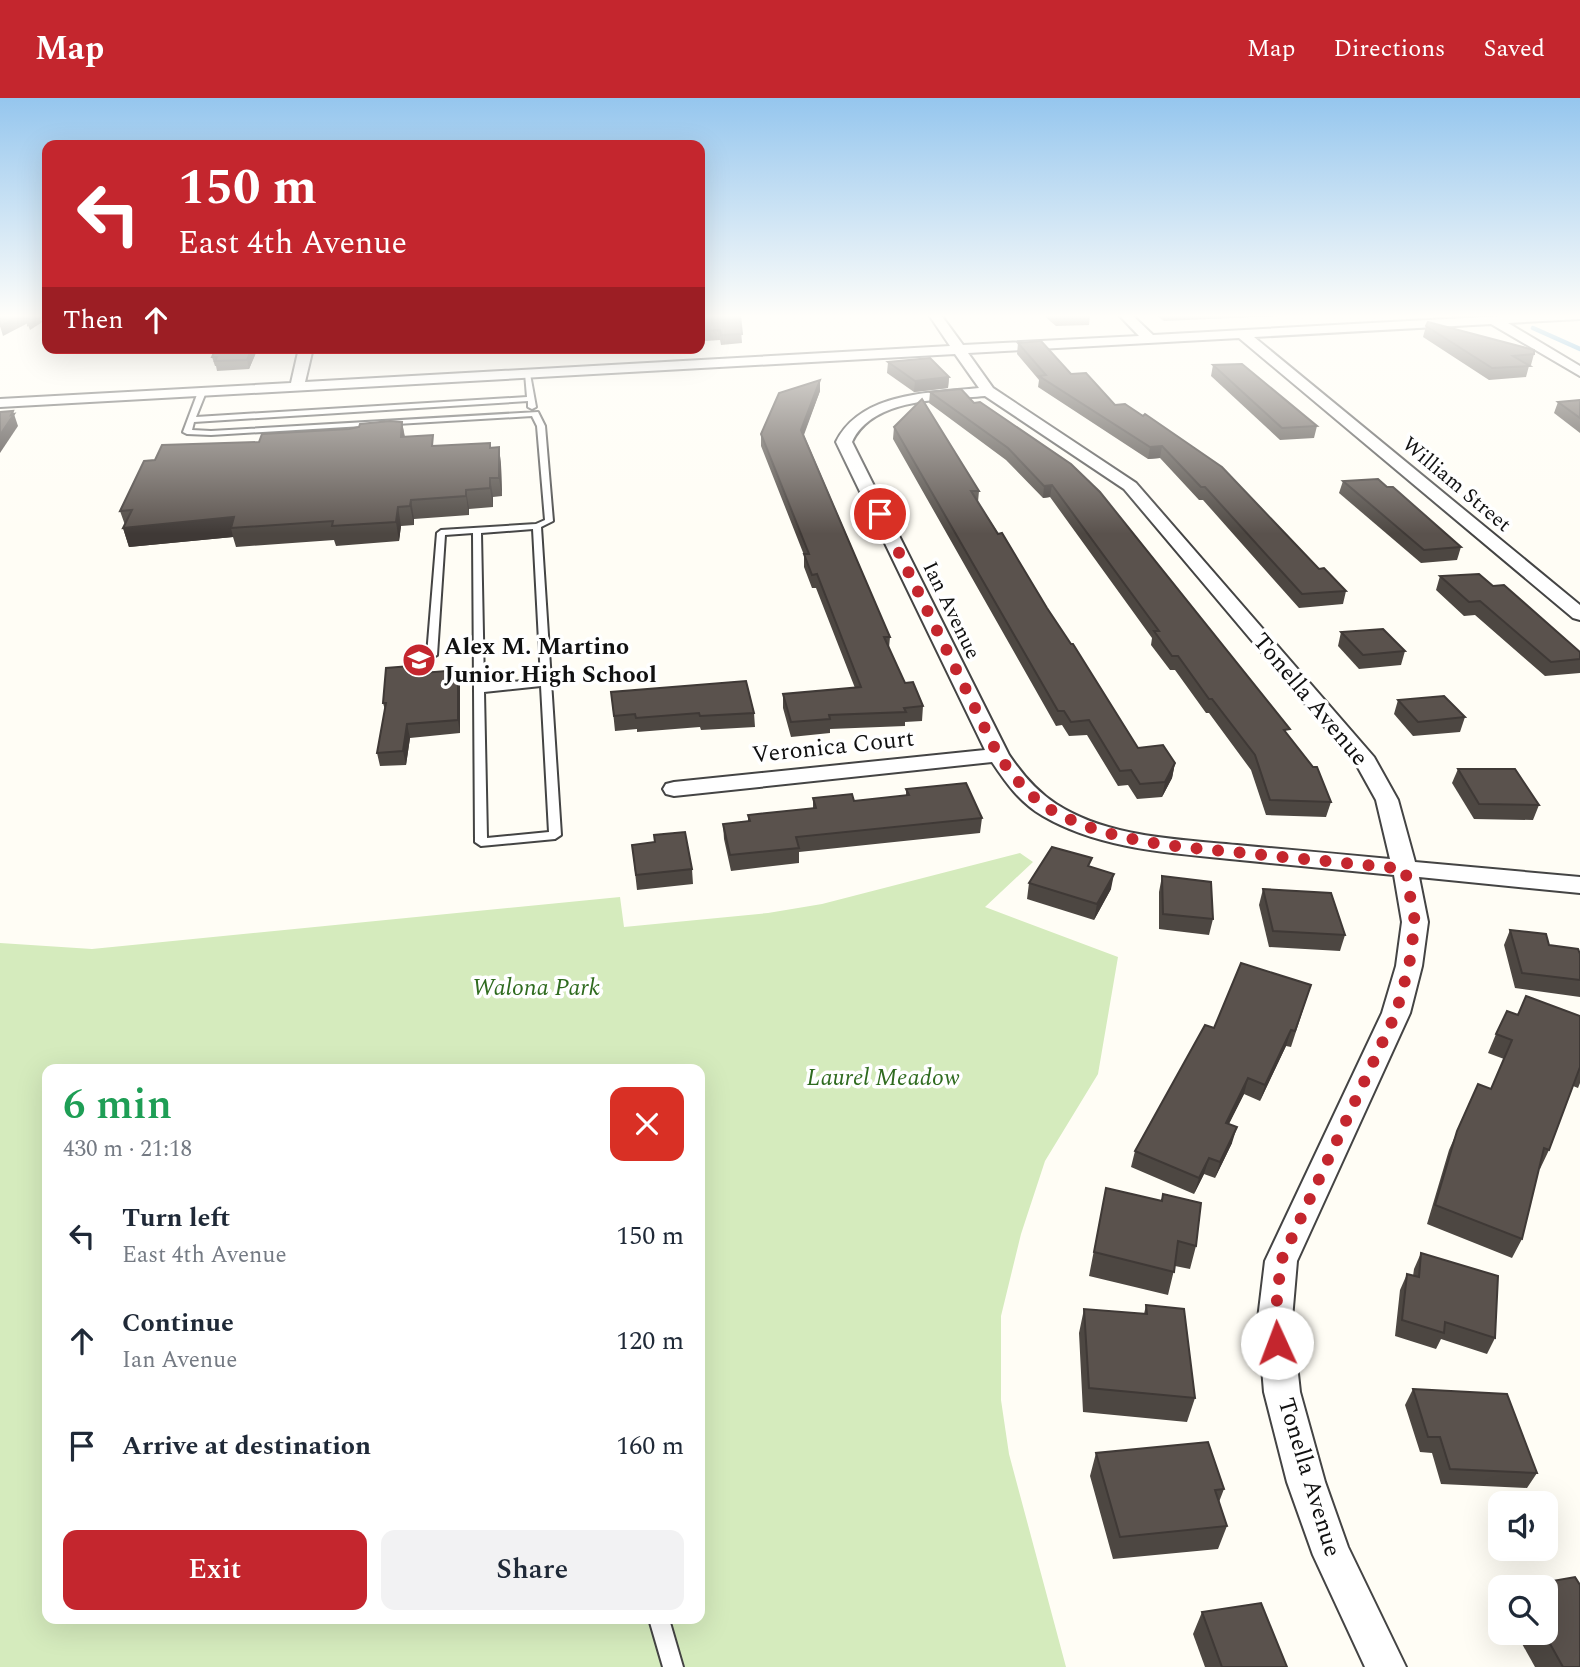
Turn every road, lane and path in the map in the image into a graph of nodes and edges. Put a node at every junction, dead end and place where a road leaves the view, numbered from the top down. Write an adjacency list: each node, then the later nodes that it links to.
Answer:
1 (274, 388): 6 (street)
2 (528, 388): 7 (lane)
3 (986, 388): 5 (street, Tonella Avenue)
4 (1308, 388): 13 (street, William Street)
5 (988, 391): 17 (street, Ian Avenue); 19 (street, Tonella Avenue)
6 (202, 392): 8 (street); 10 (lane)
7 (529, 399): 9 (lane); 10 (lane)
8 (0, 403)
9 (535, 414): 10 (lane); 11 (lane)
10 (190, 420)
11 (537, 526): 12 (lane); 15 (lane)
12 (477, 530): 14 (lane); 16 (lane)
13 (1580, 614)
14 (432, 655)
15 (546, 682): 16 (lane); 16 (lane)
16 (479, 689)
17 (998, 755): 18 (street, Veronica Court); 19 (street)
18 (674, 789)
19 (1405, 869): 20 (street); 23 (street, Tonella Avenue)
20 (1580, 885)
21 (661, 1624): 22 (lane)
22 (673, 1667)
23 (1386, 1667)

